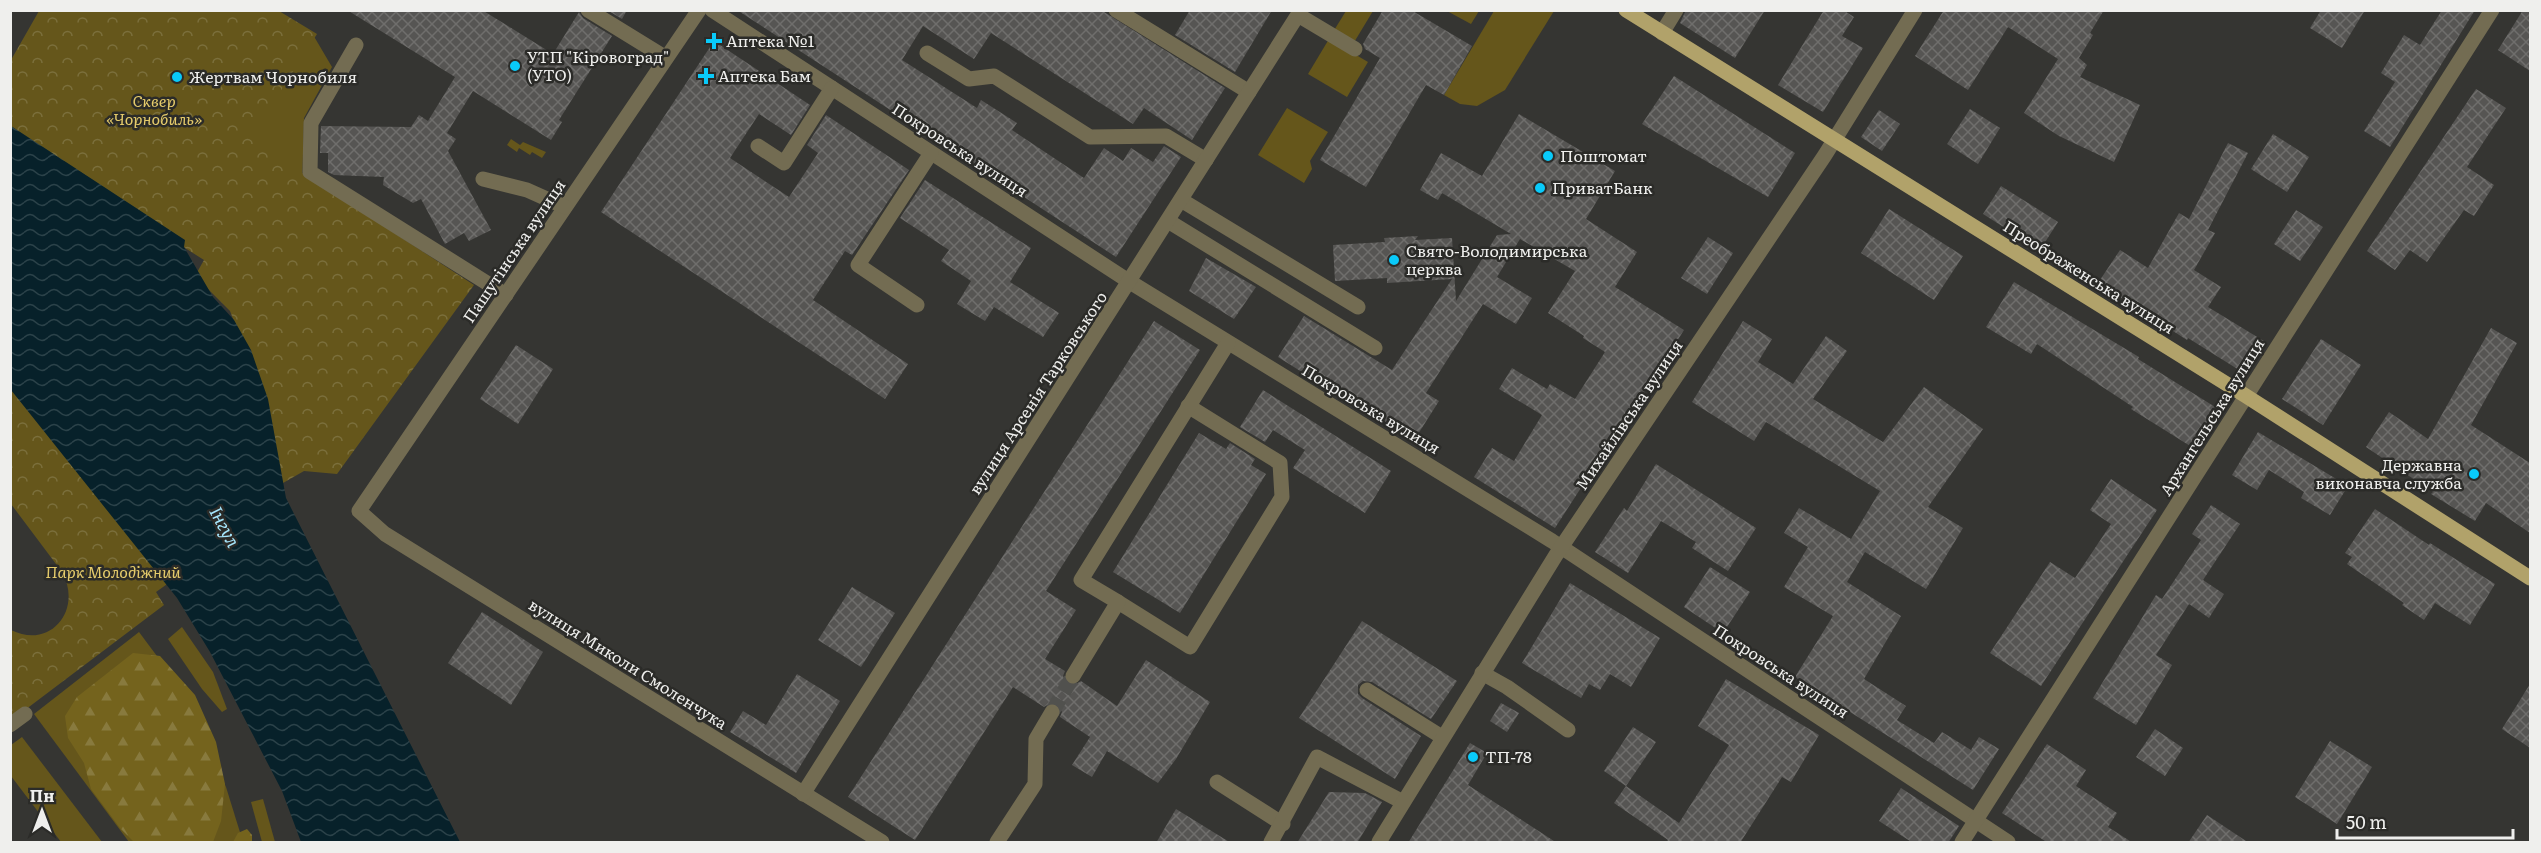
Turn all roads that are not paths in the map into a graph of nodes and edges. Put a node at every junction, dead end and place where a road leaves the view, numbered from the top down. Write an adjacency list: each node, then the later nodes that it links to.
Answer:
1 (588, 10): 14 (street)
2 (699, 10): 14 (street, Пашутінська вулиця)
3 (712, 10): 15 (street, Покровська вулиця)
4 (1116, 10): 16 (street)
5 (1626, 10): 10 (main road, Преображенська вулиця)
6 (1676, 10): 10 (street)
7 (1915, 10): 17 (street, Михайлівська вулиця)
8 (2492, 10): 31 (street, Архангельська вулиця)
9 (1299, 13): 12 (street); 16 (street, вулиця Арсенія Тарковського)
10 (1662, 33): 17 (main road, Преображенська вулиця)
11 (356, 45): 26 (street)
12 (1355, 50)
13 (927, 53): 20 (street)
14 (666, 58): 23 (street, Пашутінська вулиця)
15 (832, 88): 18 (street); 19 (street, Покровська вулиця)
16 (1250, 92): 20 (street, вулиця Арсенія Тарковського)
17 (1834, 140): 31 (main road, Преображенська вулиця); 34 (street, Михайлівська вулиця)
18 (758, 147)
19 (931, 153): 25 (street, Покровська вулиця); 27 (street)
20 (1206, 160): 22 (street, вулиця Арсенія Тарковського)
21 (483, 179): 23 (street)
22 (1181, 200): 24 (street, вулиця Арсенія Тарковського); 28 (street)
23 (565, 207): 26 (street, Пашутінська вулиця)
24 (1168, 221): 25 (street, вулиця Арсенія Тарковського); 30 (street)
25 (1130, 282): 29 (street, Покровська вулиця); 46 (street, вулиця Арсенія Тарковського)
26 (506, 295): 33 (street, Пашутінська вулиця)
27 (917, 305)
28 (1358, 308)
29 (1228, 343): 32 (street); 34 (street, Покровська вулиця)
30 (1375, 348)
31 (2246, 396): 35 (main road, Преображенська вулиця); 48 (street, Архангельська вулиця)
32 (1188, 406): 36 (street); 36 (street)
33 (359, 511): 46 (street, вулиця Миколи Смоленчука)
34 (1562, 548): 37 (street, Михайлівська вулиця); 48 (street, Покровська вулиця)
35 (2530, 578)
36 (1118, 602): 38 (street)
37 (1482, 673): 43 (street); 44 (street, Михайлівська вулиця)
38 (1073, 676)
39 (1367, 690): 44 (street)
40 (1052, 712): 51 (street)
41 (25, 714): 42 (street)
42 (10, 725)
43 (1568, 730)
44 (1442, 737): 47 (street, Михайлівська вулиця)
45 (1217, 782): 49 (street)
46 (803, 794): 50 (street, вулиця Миколи Смоленчука)
47 (1403, 802): 49 (street); 53 (street, Михайлівська вулиця)
48 (1975, 821): 54 (street, Архангельська вулиця); 55 (street, Покровська вулиця)
49 (1283, 824): 52 (street)
50 (882, 843)
51 (997, 843)
52 (1271, 843)
53 (1379, 843)
54 (1962, 843)
55 (2008, 843)

